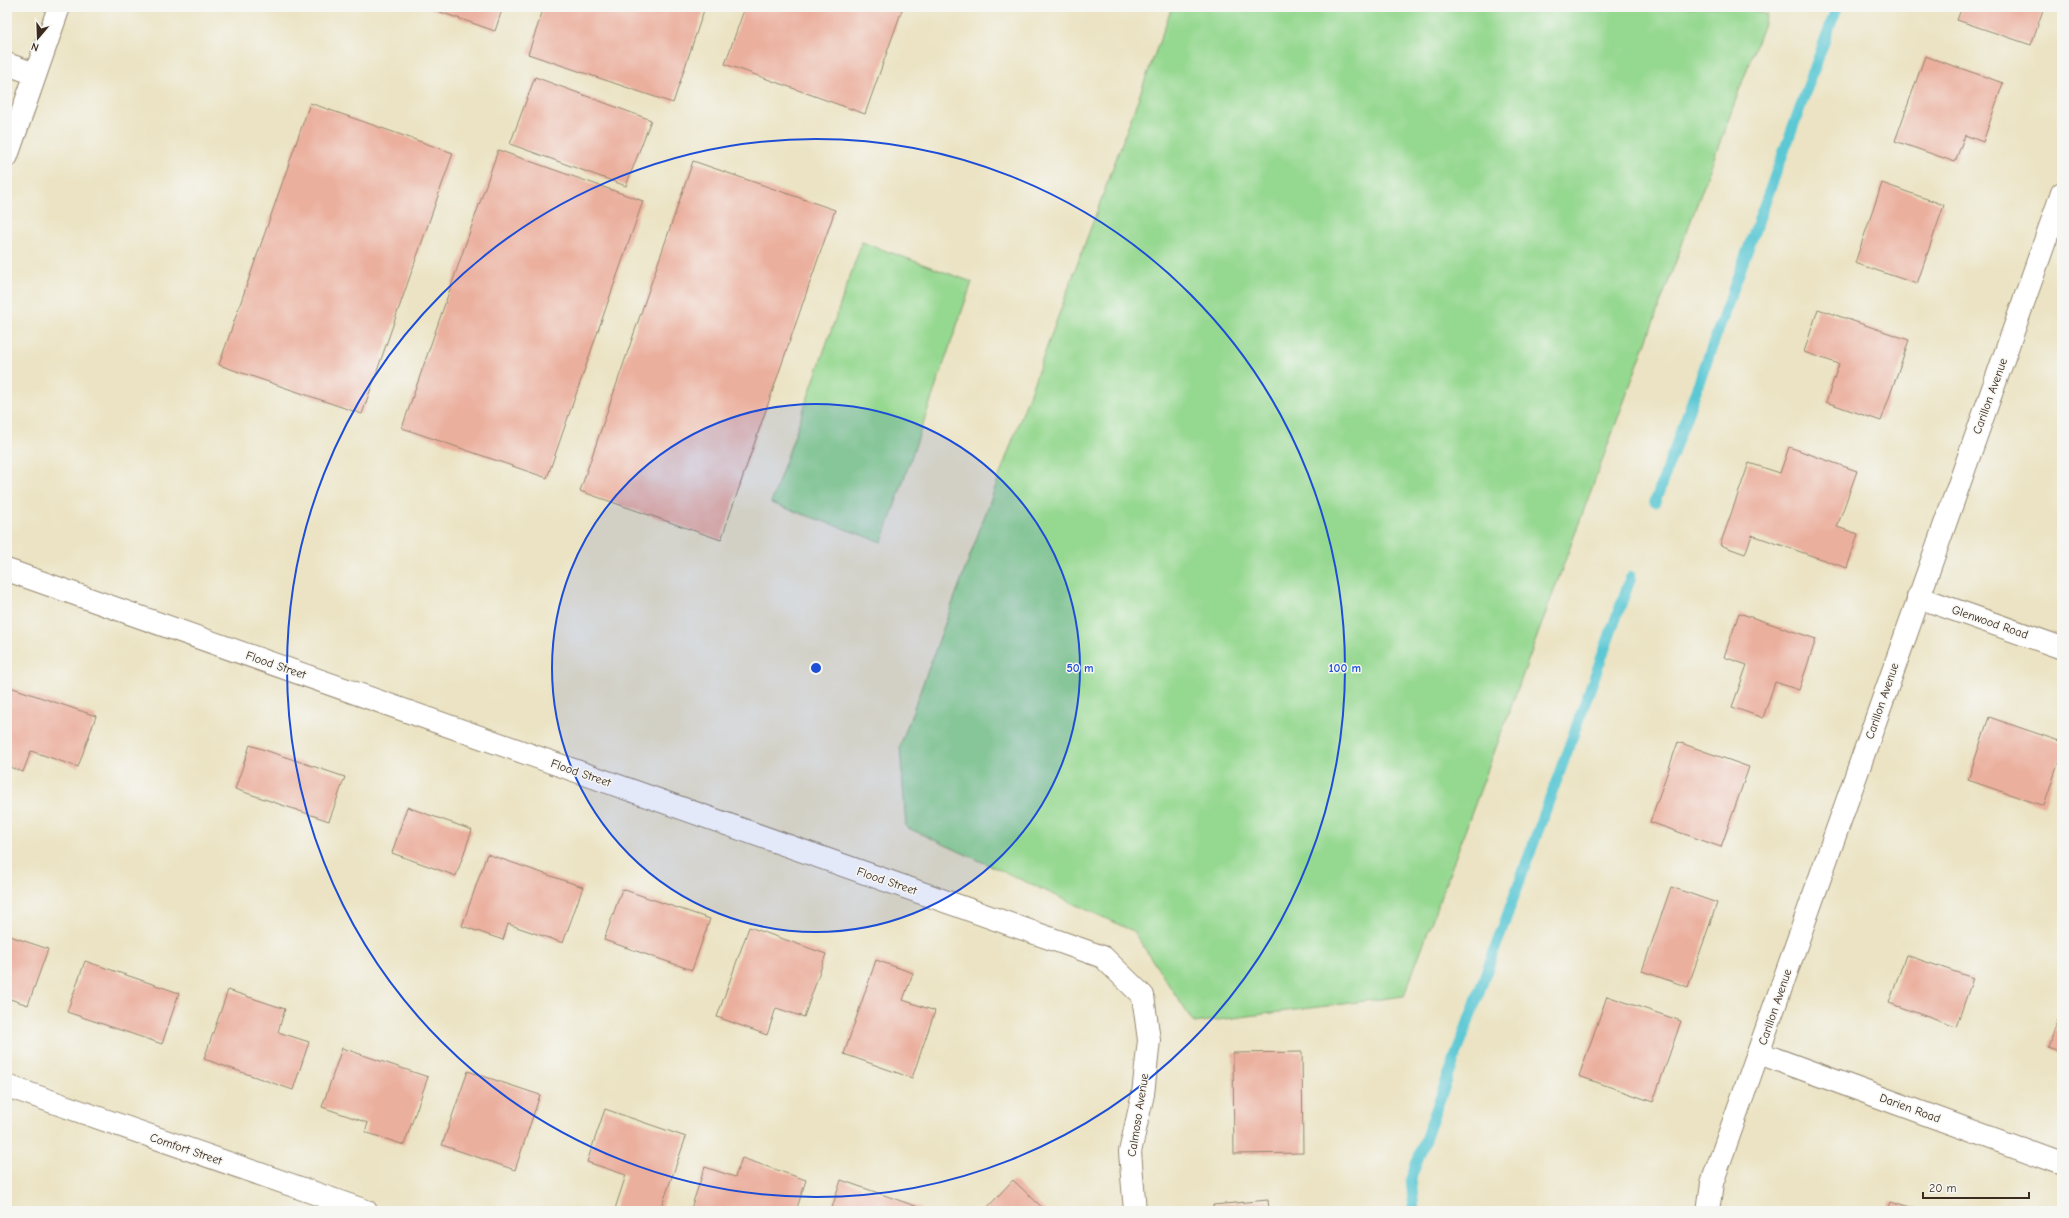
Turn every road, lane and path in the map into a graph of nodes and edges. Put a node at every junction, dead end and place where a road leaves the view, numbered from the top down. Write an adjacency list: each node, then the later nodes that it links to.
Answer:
1 (58, 7): 3 (street)
2 (7, 64): 3 (street)
3 (35, 74): 4 (street)
4 (7, 156)
5 (2062, 193): 7 (street, Carillon Avenue)
6 (7, 570): 9 (street, Flood Street)
7 (1918, 597): 8 (street, Glenwood Road); 10 (street, Carillon Avenue)
8 (2062, 648)
9 (1143, 996): 14 (street, Calmoso Avenue)
10 (1759, 1053): 12 (street, Darien Road); 15 (street, Carillon Avenue)
11 (7, 1086): 13 (street, Comfort Street)
12 (2062, 1164)
13 (366, 1211)
14 (1135, 1211)
15 (1708, 1211)

